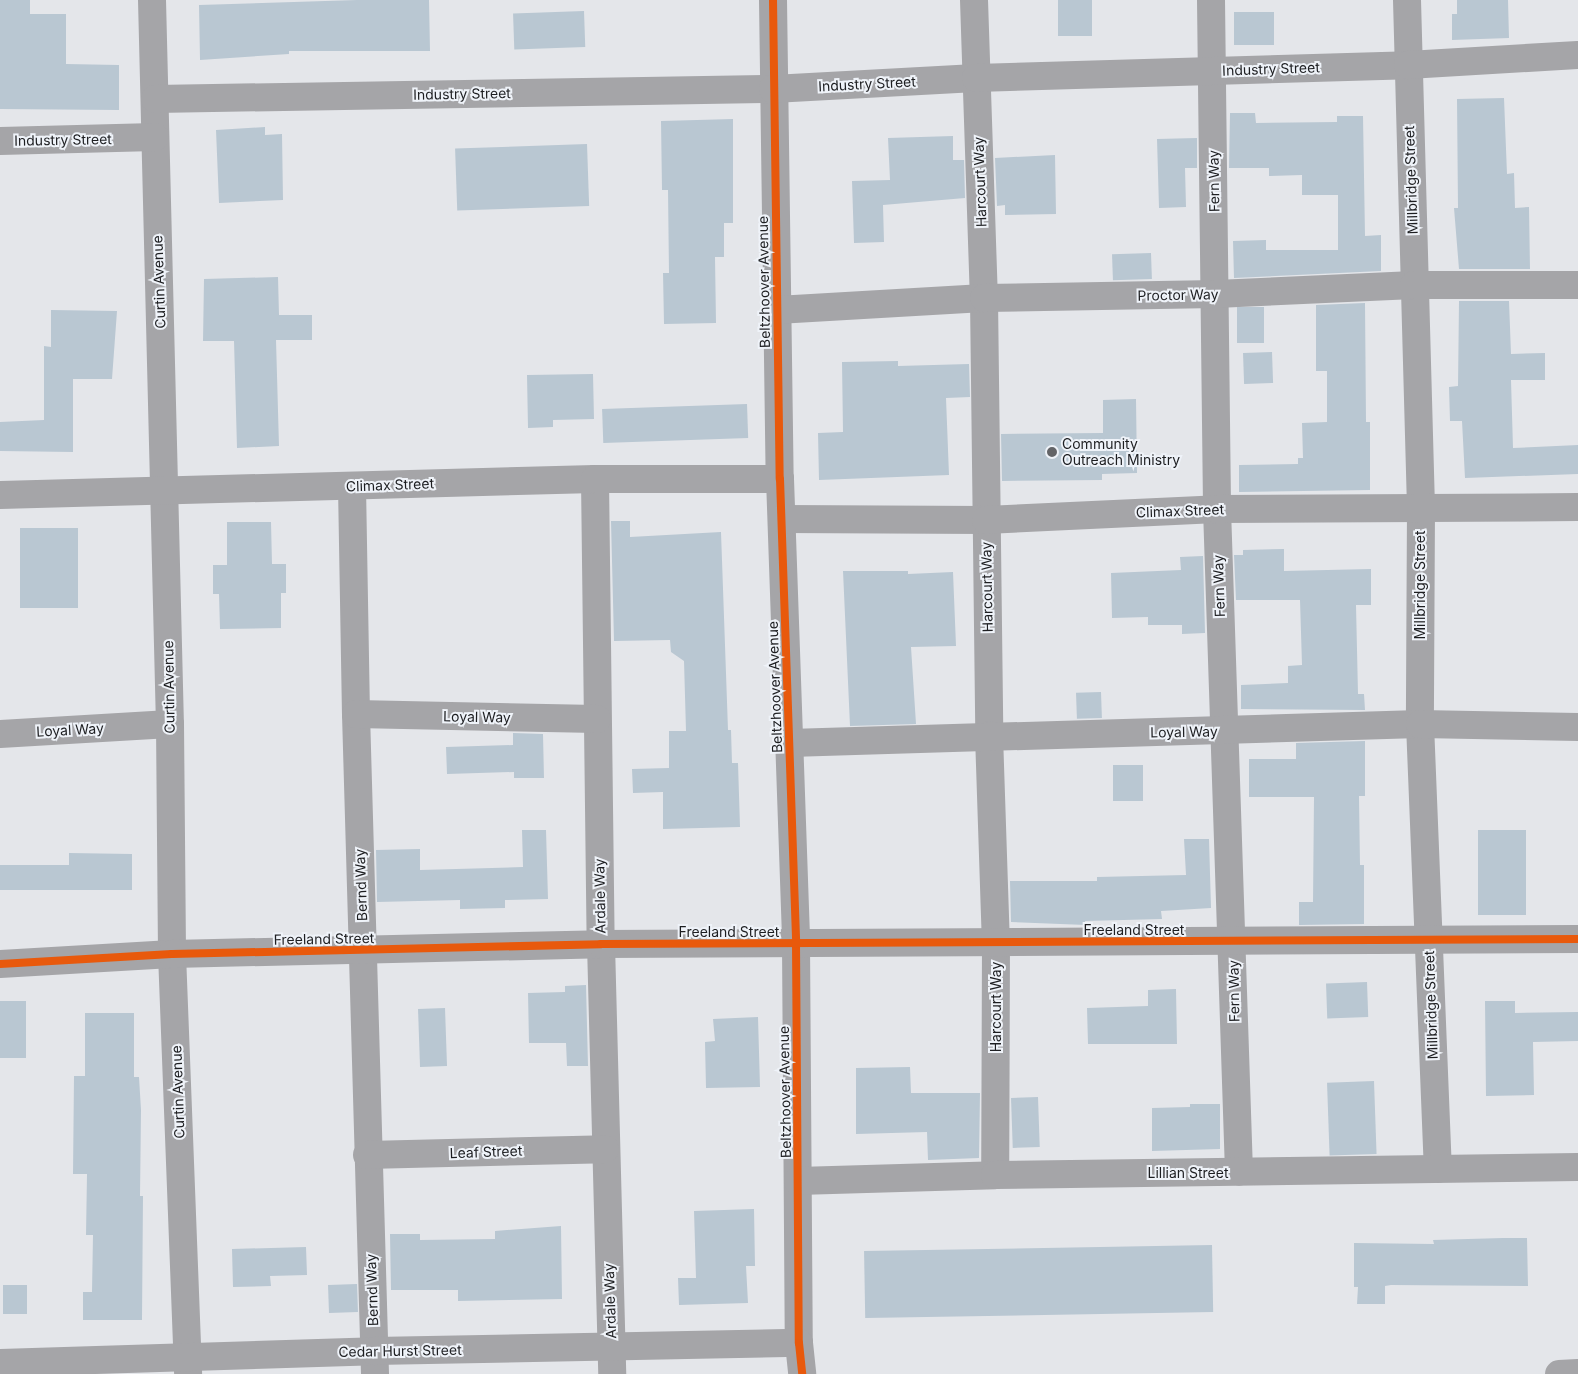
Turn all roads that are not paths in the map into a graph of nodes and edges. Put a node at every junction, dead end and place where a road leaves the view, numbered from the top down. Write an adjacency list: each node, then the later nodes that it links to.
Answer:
1 (152, 0): 11 (street, Curtin Avenue)
2 (773, 0): 10 (street, Beltzhoover Avenue)
3 (974, 0): 9 (street, Harcourt Way)
4 (1211, 0): 8 (street, Fern Way)
5 (1407, 0): 7 (street, Millbridge Street)
6 (1578, 55): 7 (street, Industry Street)
7 (1408, 65): 8 (street, Industry Street); 14 (street, Millbridge Street)
8 (1213, 71): 9 (street, Industry Street); 16 (street, Fern Way)
9 (976, 78): 10 (street, Industry Street); 17 (street, Harcourt Way)
10 (773, 89): 11 (street, Industry Street); 18 (street, Beltzhoover Avenue)
11 (155, 99): 12 (street, Curtin Avenue)
12 (156, 138): 13 (street, Industry Street); 22 (street, Curtin Avenue)
13 (0, 141)
14 (1414, 284): 15 (street, Proctor Way); 16 (street, Proctor Way); 25 (street, Millbridge Street)
15 (1578, 284)
16 (1216, 294): 17 (street, Proctor Way); 26 (street, Fern Way)
17 (984, 298): 18 (street, Proctor Way); 28 (street, Harcourt Way)
18 (778, 310): 20 (street, Beltzhoover Avenue)
19 (596, 479): 20 (street, Climax Street); 21 (street, Climax Street); 30 (street, Ardale Way)
20 (780, 479): 27 (street, Beltzhoover Avenue)
21 (352, 486): 22 (street, Climax Street); 29 (street, Bernd Way)
22 (165, 489): 23 (street, Climax Street); 31 (street, Curtin Avenue)
23 (0, 495)
24 (1578, 507): 25 (street, Climax Street)
25 (1421, 508): 26 (street, Climax Street); 32 (street, Millbridge Street)
26 (1217, 509): 28 (street, Climax Street); 34 (street, Fern Way)
27 (782, 519): 28 (street, Climax Street); 37 (street, Beltzhoover Avenue)
28 (986, 520): 36 (street, Harcourt Way)
29 (356, 714): 30 (street, Loyal Way); 44 (street, Bernd Way)
30 (598, 719): 42 (street, Ardale Way)
31 (170, 724): 35 (street, Loyal Way); 45 (street, Curtin Avenue)
32 (1420, 724): 33 (street, Loyal Way); 34 (street, Loyal Way); 39 (street, Millbridge Street)
33 (1578, 727)
34 (1224, 732): 36 (street, Loyal Way); 41 (street, Fern Way)
35 (0, 734)
36 (989, 735): 37 (street, Loyal Way); 40 (street, Harcourt Way)
37 (790, 743): 43 (street, Beltzhoover Avenue)
38 (1578, 939): 39 (street, Freeland Street)
39 (1429, 940): 41 (street, Freeland Street); 50 (street, Millbridge Street)
40 (996, 942): 41 (street, Freeland Street); 43 (street, Freeland Street); 52 (street, Harcourt Way)
41 (1233, 942): 51 (street, Fern Way)
42 (601, 944): 43 (street, Freeland Street); 44 (street, Freeland Street); 47 (street, Ardale Way)
43 (796, 944): 53 (street, Beltzhoover Avenue)
44 (363, 950): 45 (street, Freeland Street); 48 (street, Bernd Way)
45 (172, 954): 46 (street, Freeland Street); 58 (street, Curtin Avenue)
46 (0, 964)
47 (605, 1149): 48 (street, Leaf Street); 55 (street, Ardale Way)
48 (367, 1155): 57 (street, Bernd Way)
49 (1578, 1167): 50 (street, Lillian Street)
50 (1438, 1169): 51 (street, Lillian Street)
51 (1238, 1172): 52 (street, Lillian Street)
52 (995, 1175): 53 (street, Lillian Street)
53 (798, 1182): 54 (street, Beltzhoover Avenue)
54 (799, 1343): 55 (street, Cedar Hurst Street); 61 (street, Beltzhoover Avenue)
55 (611, 1346): 57 (street, Cedar Hurst Street); 60 (street, Ardale Way)
56 (0, 1363): 58 (street, Cedar Hurst Street)
57 (375, 1363): 58 (street, Cedar Hurst Street)
58 (188, 1365)
59 (1578, 1373): 62 (street)
60 (612, 1374)
61 (802, 1374)
62 (1560, 1374)

